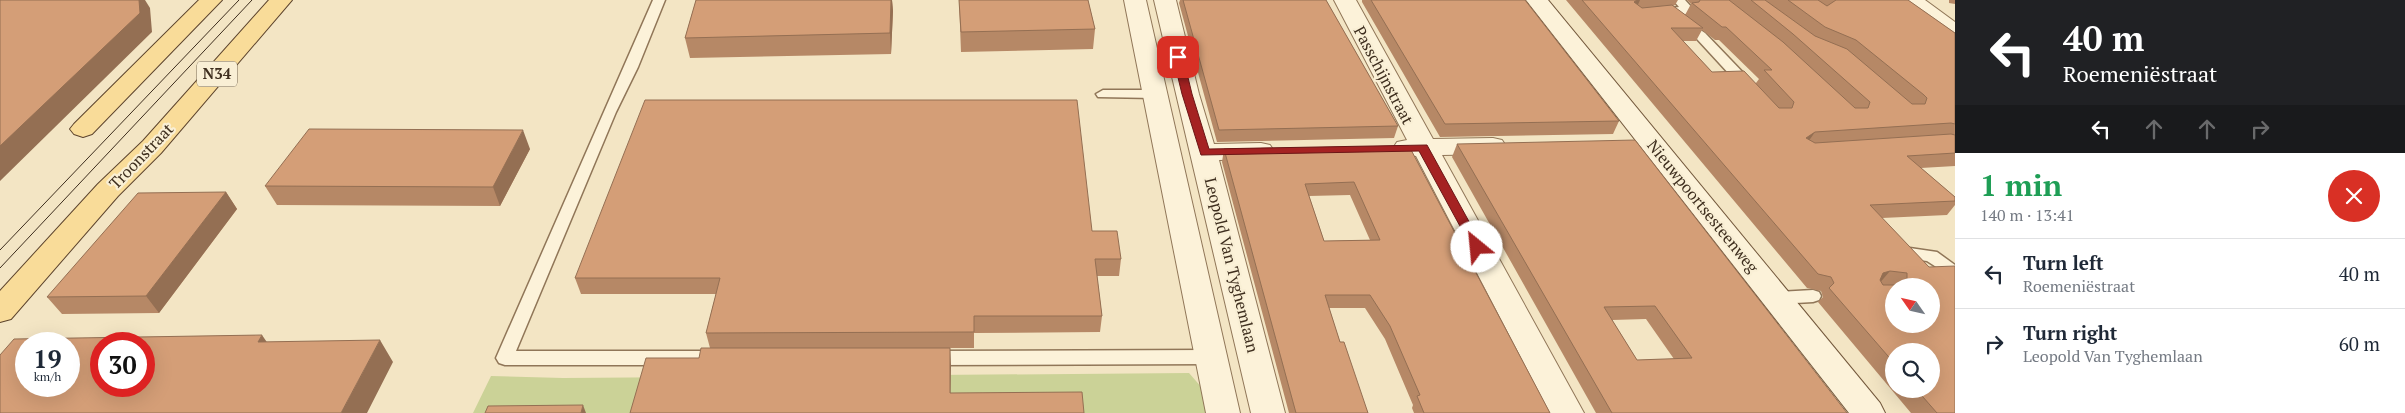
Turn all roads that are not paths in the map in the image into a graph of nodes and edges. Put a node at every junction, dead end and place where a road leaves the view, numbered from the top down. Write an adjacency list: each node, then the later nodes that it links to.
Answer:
1 (211, 0): 16 (main road)
2 (282, 0): 28 (main road, Troonstraat / N34)
3 (659, 0): 30 (lane)
4 (1135, 0): 14 (street)
5 (1166, 0): 23 (street, Leopold Van Tyghemlaan)
6 (1345, 0): 21 (street, Passchijnstraat)
7 (1537, 0): 17 (street, Nieuwpoortsesteenweg)
8 (1679, 0): 10 (lane)
9 (1911, 0): 12 (street)
10 (1669, 12): 11 (lane); 15 (lane)
11 (1652, 14)
12 (1955, 32)
13 (1103, 94): 14 (lane)
14 (1155, 94): 29 (street)
15 (1758, 97)
16 (82, 129)
17 (1652, 143): 18 (street); 27 (street, Nieuwpoortsesteenweg)
18 (1622, 144)
19 (1513, 146): 21 (street)
20 (1383, 148): 21 (street)
21 (1423, 148): 34 (street, Passchijnstraat)
22 (1284, 150): 23 (street)
23 (1204, 152): 33 (street, Leopold Van Tyghemlaan)
24 (1903, 253): 25 (lane)
25 (1955, 273)
26 (1813, 296): 27 (lane)
27 (1776, 298): 35 (street, Nieuwpoortsesteenweg)
28 (0, 311)
29 (1212, 357): 31 (lane); 32 (street)
30 (734, 358)
31 (914, 358)
32 (1223, 413)
33 (1268, 413)
34 (1567, 413)
35 (1868, 413)

